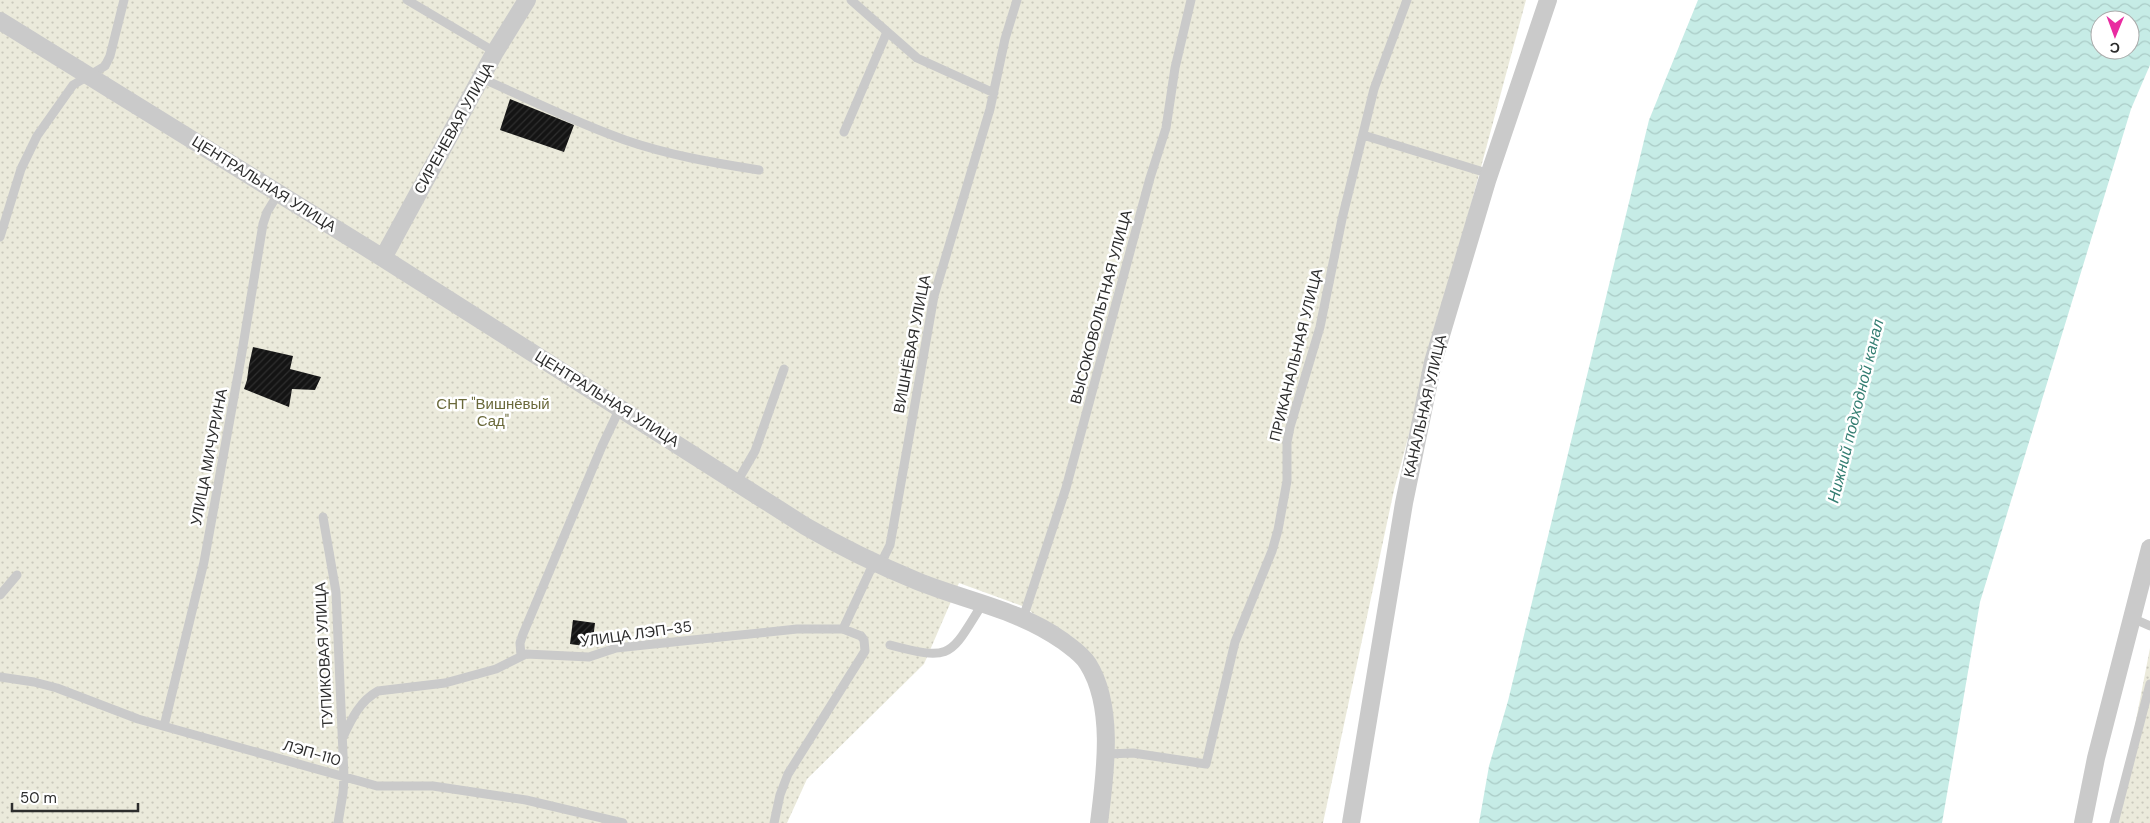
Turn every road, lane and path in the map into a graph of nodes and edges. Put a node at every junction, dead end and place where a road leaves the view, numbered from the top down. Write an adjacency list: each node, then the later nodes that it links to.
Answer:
1 (124, 0): 12 (lane)
2 (407, 0): 11 (lane)
3 (527, 0): 11 (street, СИРЕНЕВАЯ УЛИЦА)
4 (851, 0): 10 (lane)
5 (1017, 0): 14 (lane, ВИШНЁВАЯ УЛИЦА)
6 (1191, 0): 31 (lane, ВЫСОКОВОЛЬТНАЯ УЛИЦА)
7 (1407, 0): 16 (lane, ПРИКАНАЛЬНАЯ УЛИЦА)
8 (1548, 0): 18 (street, КАНАЛЬНАЯ УЛИЦА)
9 (0, 20): 12 (street, ЦЕНТРАЛЬНАЯ УЛИЦА)
10 (887, 32): 14 (lane); 15 (lane)
11 (495, 52): 13 (street, СИРЕНЕВАЯ УЛИЦА)
12 (88, 74): 19 (street, ЦЕНТРАЛЬНАЯ УЛИЦА); 20 (lane)
13 (481, 78): 17 (lane); 21 (street, СИРЕНЕВАЯ УЛИЦА)
14 (994, 93): 27 (lane, ВИШНЁВАЯ УЛИЦА)
15 (844, 132)
16 (1362, 135): 18 (lane); 41 (lane, ПРИКАНАЛЬНАЯ УЛИЦА)
17 (759, 170)
18 (1490, 174): 47 (street, КАНАЛЬНАЯ УЛИЦА)
19 (278, 194): 21 (street, ЦЕНТРАЛЬНАЯ УЛИЦА); 39 (lane, УЛИЦА МИЧУРИНА)
20 (0, 237)
21 (383, 258): 23 (street, ЦЕНТРАЛЬНАЯ УЛИЦА)
22 (784, 369): 24 (lane)
23 (620, 408): 24 (street, ЦЕНТРАЛЬНАЯ УЛИЦА); 36 (lane)
24 (737, 482): 27 (street, ЦЕНТРАЛЬНАЯ УЛИЦА)
25 (323, 517): 40 (lane, ТУПИКОВАЯ УЛИЦА)
26 (2150, 548): 32 (street)
27 (876, 564): 30 (street, ЦЕНТРАЛЬНАЯ УЛИЦА); 34 (lane, ВИШНЁВАЯ УЛИЦА)
28 (17, 575): 29 (lane)
29 (0, 595)
30 (983, 603): 31 (street, ЦЕНТРАЛЬНАЯ УЛИЦА); 35 (lane)
31 (1023, 618): 41 (street, ЦЕНТРАЛЬНАЯ УЛИЦА)
32 (2132, 618): 33 (lane); 48 (street)
33 (2150, 626)
34 (842, 629): 36 (lane, УЛИЦА ЛЭП-35); 45 (lane, УЛИЦА ЛЭП-35)
35 (890, 645)
36 (521, 656): 40 (lane, УЛИЦА ЛЭП-35)
37 (0, 677): 39 (lane, ЛЭП-110)
38 (2150, 684): 49 (lane)
39 (164, 726): 42 (lane, ЛЭП-110)
40 (343, 737): 42 (lane, ТУПИКОВАЯ УЛИЦА)
41 (1107, 754): 46 (street, ЦЕНТРАЛЬНАЯ УЛИЦА)
42 (344, 777): 43 (lane, ТУПИКОВАЯ УЛИЦА); 44 (lane, ЛЭП-110)
43 (338, 823)
44 (623, 823)
45 (774, 823)
46 (1099, 823)
47 (1352, 823)
48 (2083, 823)
49 (2114, 823)

